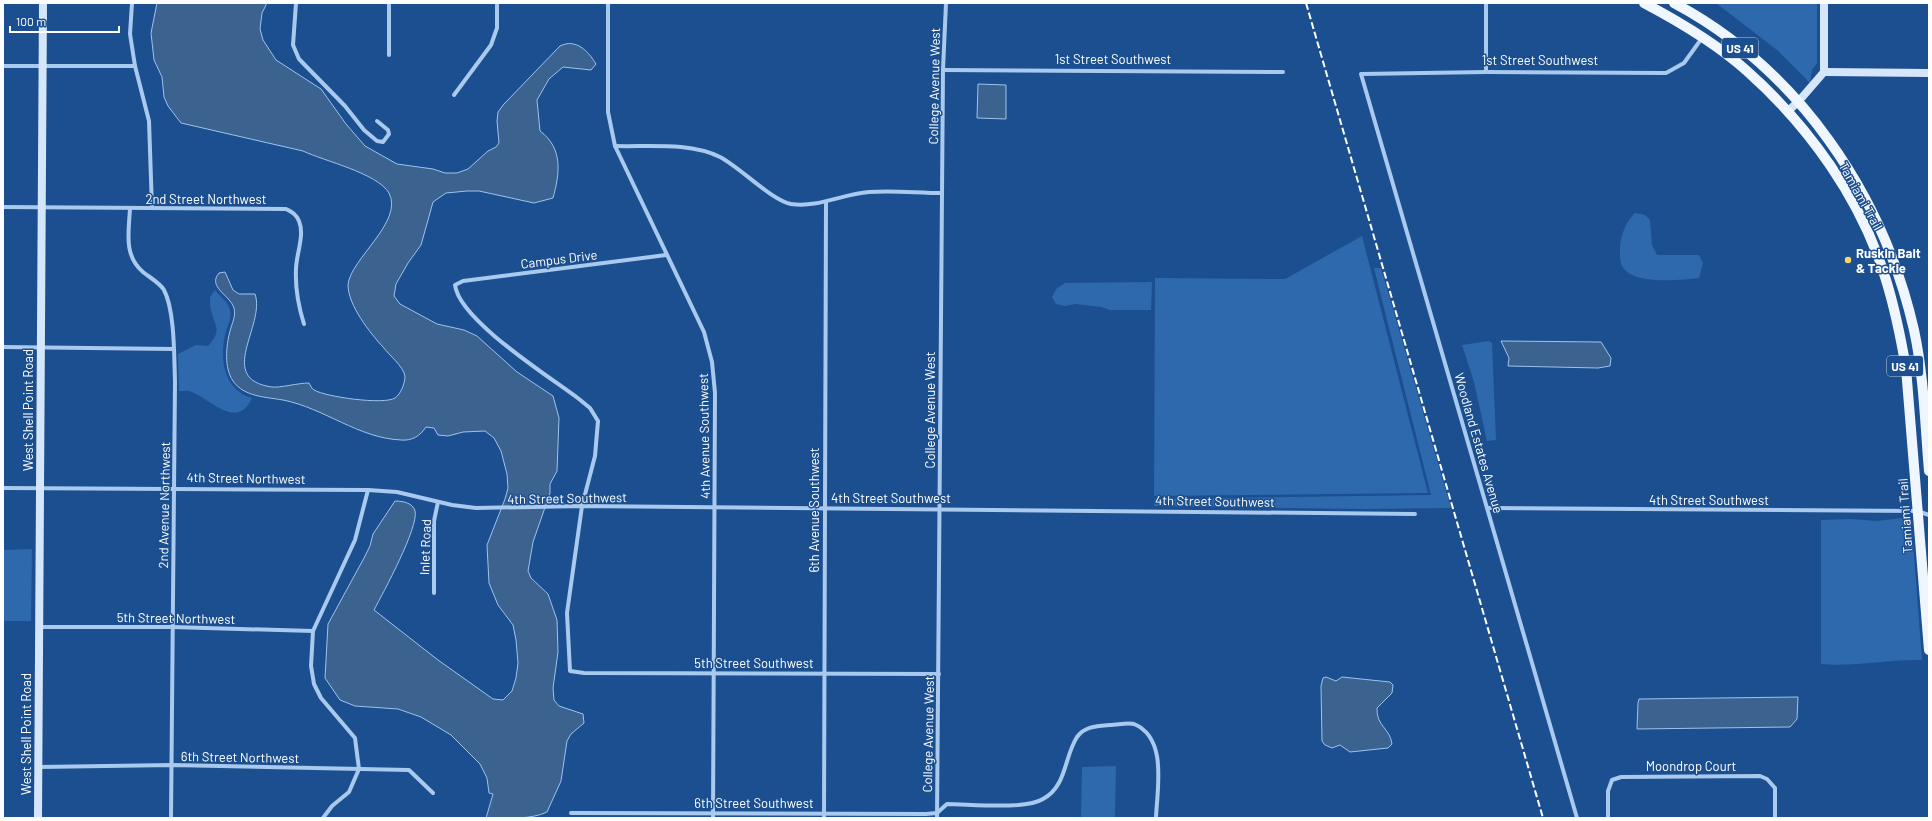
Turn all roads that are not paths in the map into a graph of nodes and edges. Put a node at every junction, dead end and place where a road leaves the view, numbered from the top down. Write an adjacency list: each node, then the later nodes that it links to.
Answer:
1 (43, 3): 15 (street, West Shell Point Road)
2 (132, 3): 16 (street)
3 (296, 3): 26 (street)
4 (389, 3): 13 (street)
5 (497, 3): 23 (street)
6 (608, 3): 27 (street, 4th Avenue Southwest)
7 (946, 3): 17 (street, College Avenue West)
8 (1644, 3): 12 (main road, Tamiami Trail / US 41)
9 (1674, 3): 24 (main road, Tamiami Trail / US 41)
10 (1824, 3): 20 (street)
11 (1486, 4): 19 (street)
12 (1703, 38): 19 (street, 1st Street Southwest); 25 (main road, Tamiami Trail / US 41)
13 (389, 55)
14 (3, 66): 15 (street)
15 (42, 66): 16 (street); 31 (street, West Shell Point Road)
16 (135, 66): 33 (street)
17 (943, 70): 18 (street, 1st Street Southwest); 28 (street, College Avenue West)
18 (1283, 72)
19 (1486, 72): 22 (street, 1st Street Southwest)
20 (1824, 72): 21 (street); 24 (street)
21 (1929, 73)
22 (1361, 74): 50 (street, Woodland Estates Avenue)
23 (454, 95)
24 (1798, 102): 25 (street); 35 (main road, Tamiami Trail / US 41)
25 (1788, 111): 36 (main road, Tamiami Trail / US 41)
26 (376, 121)
27 (615, 146): 29 (street); 34 (street, 4th Avenue Southwest)
28 (942, 193): 29 (street); 51 (street, College Avenue West)
29 (826, 202): 49 (street, 6th Avenue Southwest)
30 (3, 207): 31 (street, 2nd Street Northwest)
31 (41, 207): 32 (street, 2nd Street Northwest); 39 (street, West Shell Point Road)
32 (130, 208): 33 (street, 2nd Street Northwest); 40 (street, 2nd Avenue Northwest)
33 (152, 208): 37 (street, 2nd Street Northwest)
34 (666, 255): 47 (street, Campus Drive); 48 (street, 4th Avenue Southwest)
35 (1908, 309): 36 (street); 41 (main road, Tamiami Trail / US 41)
36 (1893, 310): 52 (main road, Tamiami Trail / US 41)
37 (304, 324)
38 (3, 347): 39 (street)
39 (40, 348): 40 (street); 44 (street, West Shell Point Road)
40 (174, 349): 42 (street, 2nd Avenue Northwest)
41 (1929, 472)
42 (174, 487): 44 (street, 4th Street Northwest); 45 (street, 4th Street Northwest); 57 (street, 2nd Avenue Northwest)
43 (3, 488): 44 (street, 4th Street Northwest)
44 (39, 488): 56 (street, West Shell Point Road)
45 (368, 490): 46 (street, 4th Street Southwest); 58 (street)
46 (438, 502): 47 (street, 4th Street Southwest); 55 (street, Inlet Road)
47 (582, 506): 48 (street, 4th Street Southwest); 60 (street, 5th Street Southwest)
48 (715, 508): 49 (street, 4th Street Southwest); 60 (street, 4th Avenue Southwest)
49 (825, 508): 51 (street, 4th Street Southwest); 61 (street, 6th Avenue Southwest)
50 (1488, 508): 52 (street, 4th Street Southwest); 76 (street, Woodland Estates Avenue)
51 (940, 509): 53 (street, 4th Street Southwest); 62 (street, College Avenue West)
52 (1917, 511): 54 (street, 4th Street Southwest); 59 (main road, Tamiami Trail / US 41)
53 (1415, 514)
54 (1929, 515)
55 (434, 593)
56 (39, 627): 57 (street, 5th Street Northwest); 64 (street, West Shell Point Road)
57 (172, 627): 58 (street, 5th Street Northwest); 63 (street, 2nd Avenue Northwest)
58 (313, 631): 65 (street)
59 (1929, 650)
60 (714, 673): 61 (street, 5th Street Southwest); 68 (street, 4th Avenue Southwest)
61 (824, 673): 62 (street, 5th Street Southwest); 69 (street, 6th Avenue Southwest)
62 (938, 674): 70 (street, College Avenue West)
63 (172, 765): 64 (street, 6th Street Northwest); 65 (street, 6th Street Northwest); 72 (street, 2nd Avenue Northwest)
64 (38, 767): 71 (street, West Shell Point Road)
65 (359, 769): 66 (street, 6th Street Northwest); 73 (street)
66 (433, 793)
67 (570, 813): 68 (street, 6th Street Southwest)
68 (713, 813): 69 (street, 6th Street Southwest); 74 (street, 4th Avenue Southwest)
69 (824, 816): 70 (street, 6th Street Southwest)
70 (937, 816): 75 (street)
71 (38, 818)
72 (171, 818)
73 (323, 818)
74 (713, 818)
75 (1156, 818)
76 (1577, 818)
77 (1608, 818): 78 (street, Moondrop Court)
78 (1775, 818)

